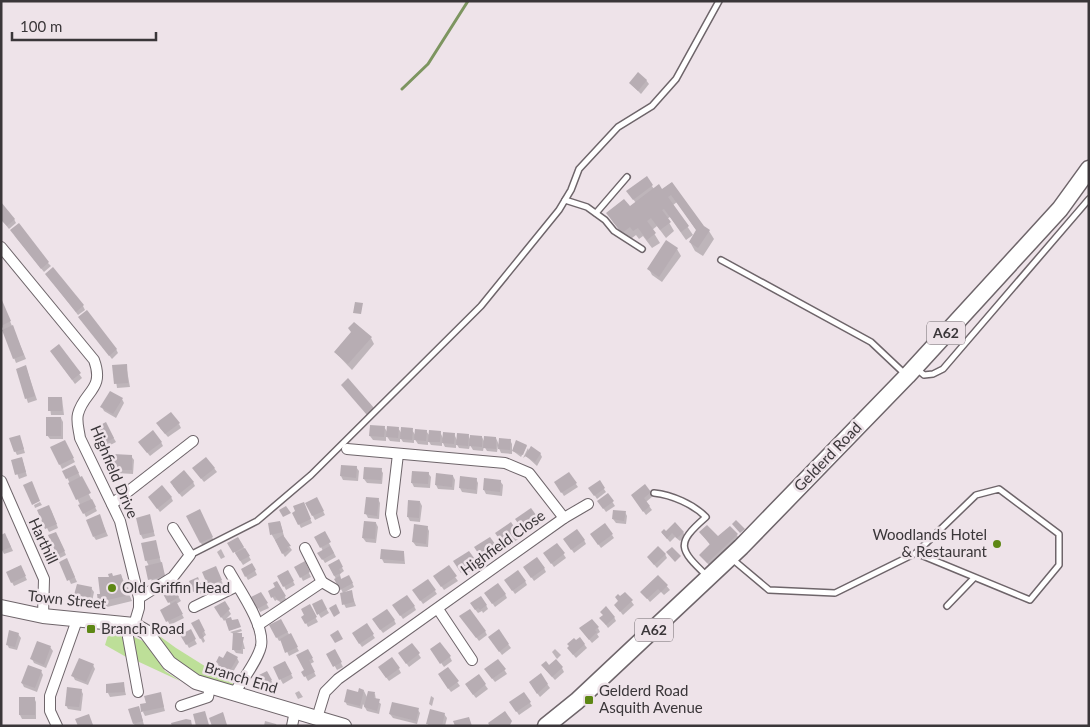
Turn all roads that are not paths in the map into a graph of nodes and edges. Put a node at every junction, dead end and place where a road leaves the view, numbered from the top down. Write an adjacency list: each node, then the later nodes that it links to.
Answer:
1 (720, 1): 5 (lane)
2 (1089, 169): 10 (main road, Gelderd Road / A62)
3 (627, 177): 6 (lane)
4 (1089, 199): 10 (lane)
5 (565, 200): 6 (lane); 23 (lane)
6 (596, 214): 8 (lane)
7 (1, 246): 16 (street, Highfield Drive)
8 (642, 249)
9 (721, 260): 10 (lane)
10 (911, 371): 24 (main road, Gelderd Road / A62)
11 (193, 441): 16 (street)
12 (347, 449): 13 (street)
13 (398, 454): 18 (street); 20 (street)
14 (1, 481): 36 (street, Harthill)
15 (654, 493): 26 (lane)
16 (112, 504): 31 (street, Highfield Drive)
17 (588, 504): 18 (street, Highfield Close)
18 (564, 518): 35 (street, Highfield Close)
19 (173, 528): 23 (street)
20 (395, 532)
21 (305, 548): 28 (street)
22 (916, 553): 24 (lane); 27 (lane); 27 (lane)
23 (190, 555): 31 (street)
24 (730, 558): 26 (main road, Gelderd Road / A62)
25 (229, 571): 29 (street)
26 (709, 578): 50 (main road, Gelderd Road / A62)
27 (974, 578): 32 (lane)
28 (322, 582): 30 (street); 39 (street)
29 (237, 586): 34 (street); 39 (street)
30 (334, 589)
31 (139, 598): 38 (street, Highfield Drive)
32 (947, 606)
33 (1, 607): 36 (main road, Town Street)
34 (194, 607)
35 (438, 609): 40 (street); 46 (street, Highfield Close)
36 (43, 616): 37 (main road, Town Street)
37 (77, 620): 38 (main road, Town Street); 47 (street)
38 (132, 624): 41 (main road, Branch End); 42 (street)
39 (258, 624): 43 (street)
40 (472, 660)
41 (210, 687): 43 (main road, Branch End); 44 (street)
42 (138, 692)
43 (234, 693): 45 (main road, Branch End)
44 (181, 706)
45 (295, 711): 46 (main road, Branch End); 48 (street)
46 (317, 718): 49 (main road, Branch End)
47 (57, 726)
48 (292, 726)
49 (344, 726)
50 (546, 726)

